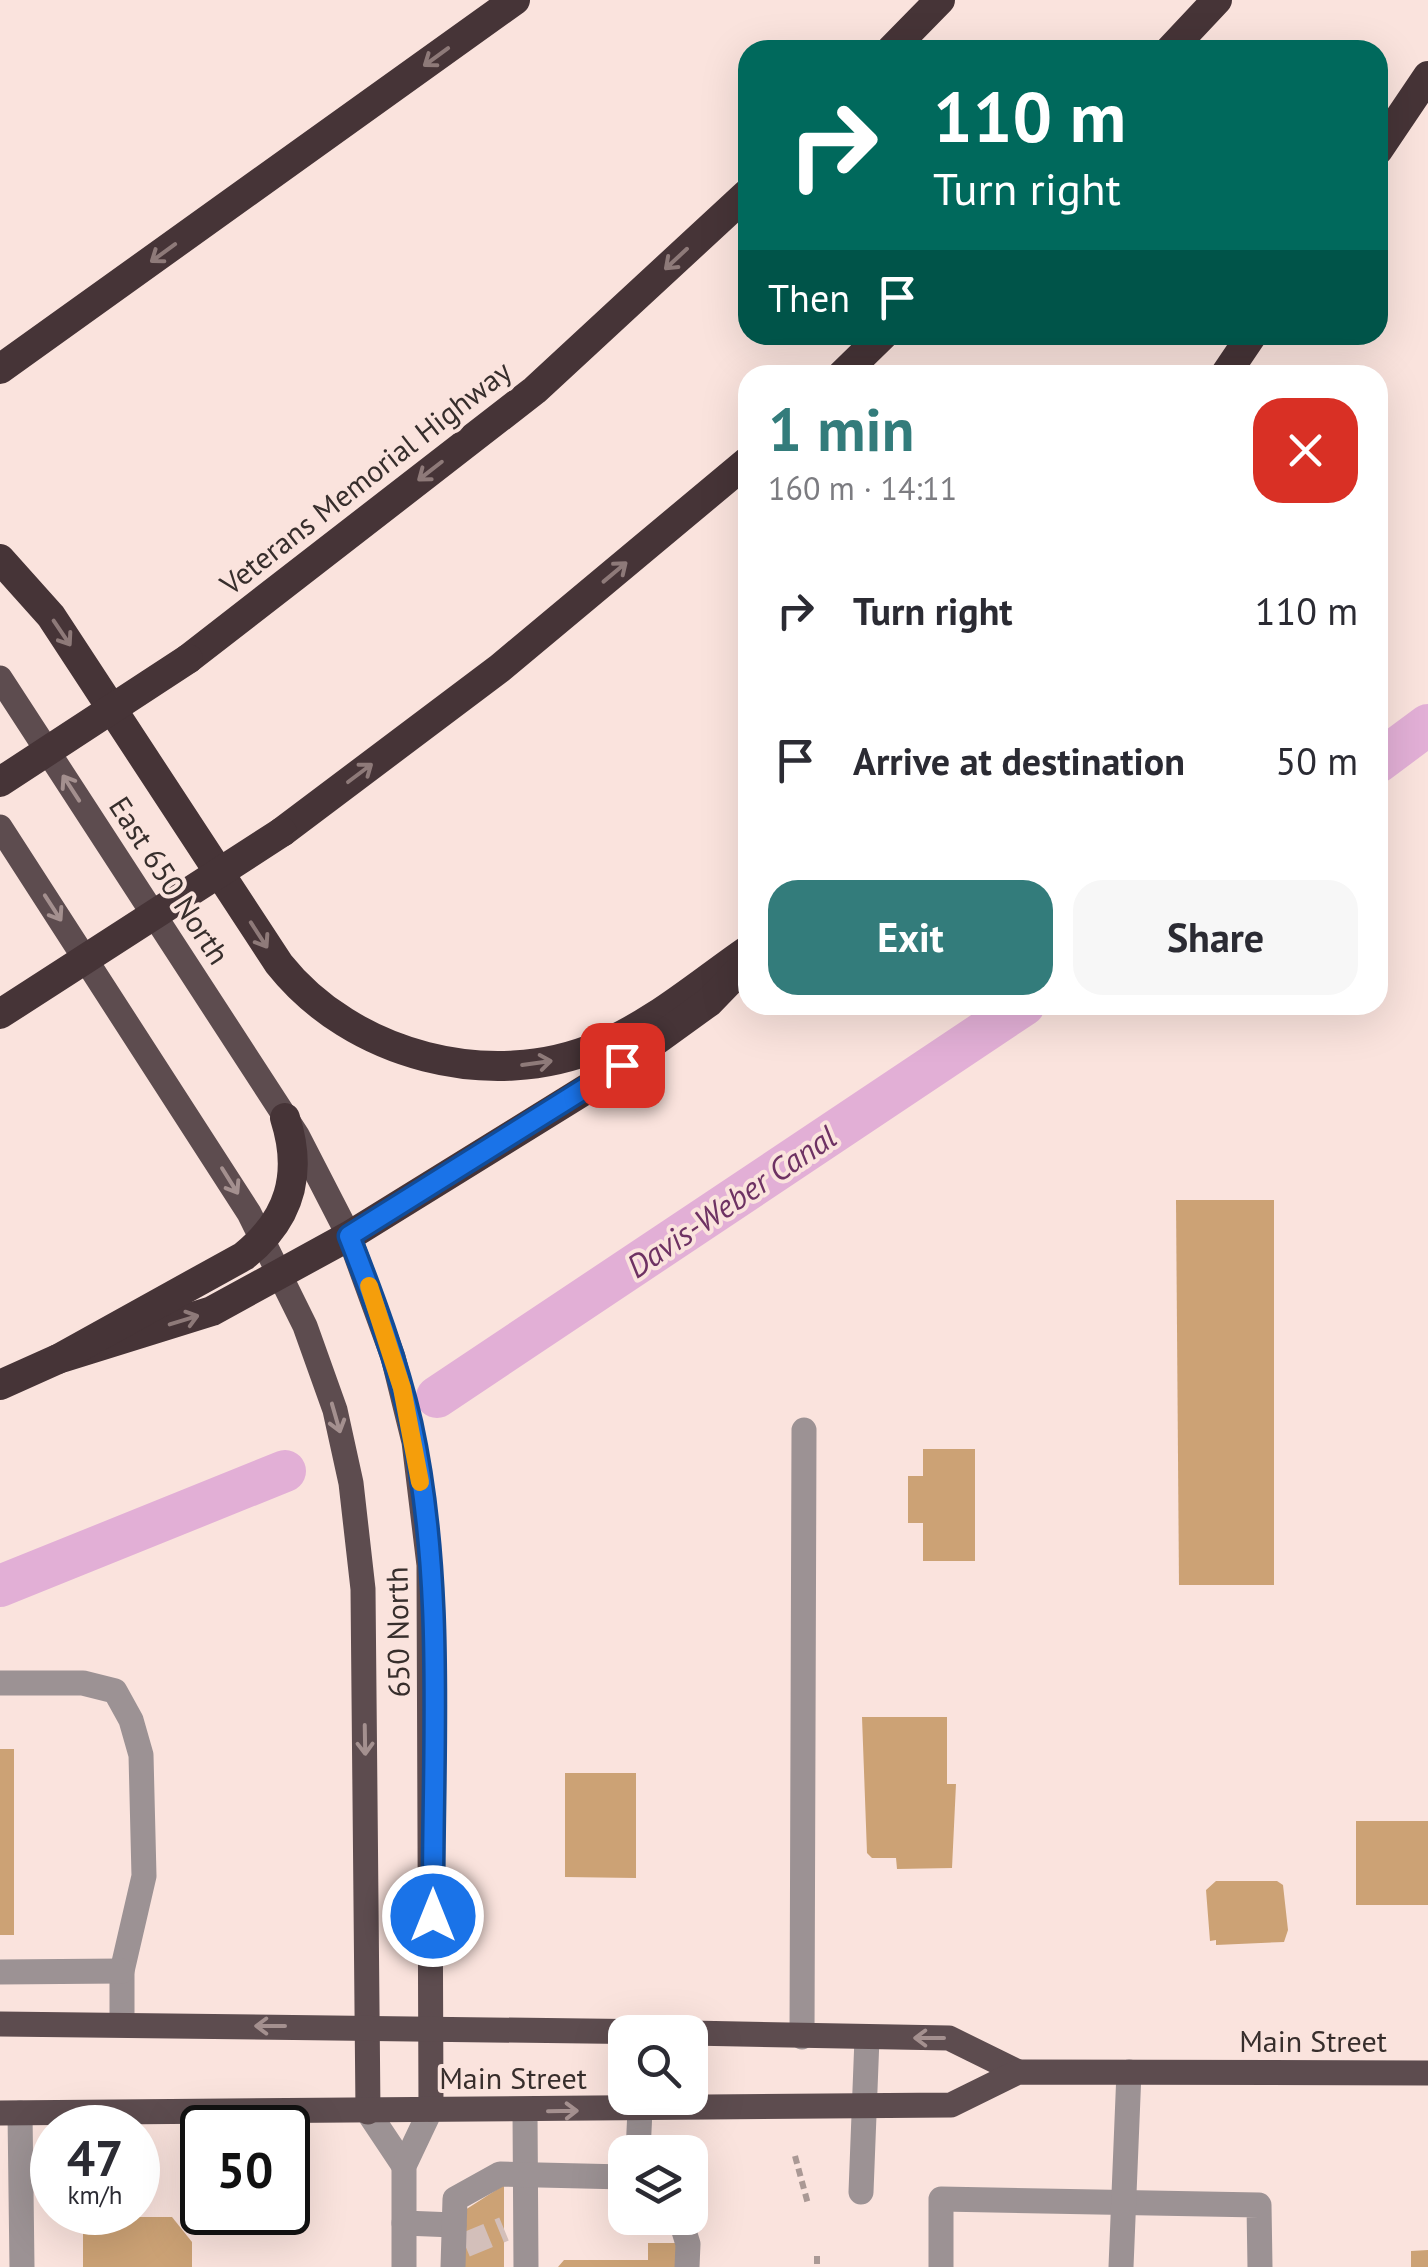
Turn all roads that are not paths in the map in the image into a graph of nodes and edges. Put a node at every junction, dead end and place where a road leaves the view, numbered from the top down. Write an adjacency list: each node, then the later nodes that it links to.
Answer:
1 (515, 0): 9 (highway, one-way to 9)
2 (940, 0): 4 (highway)
3 (1217, 0): 5 (highway)
4 (901, 40)
5 (1179, 40)
6 (1428, 76): 7 (highway)
7 (1388, 135)
8 (738, 202): 17 (highway, Veterans Memorial Highway, one-way to 17, bridge)
9 (58, 328): 10 (highway); 13 (highway)
10 (0, 342)
11 (873, 345): 12 (highway)
12 (852, 365)
13 (0, 369)
14 (738, 469): 21 (highway, one-way to 14, bridge)
15 (0, 558): 19 (highway, one-way to 19)
16 (0, 678): 22 (main road, East 650 North, one-way to 16)
17 (0, 782)
18 (0, 827): 24 (main road, 650 North, one-way to 24)
19 (738, 957)
20 (738, 972): 23 (highway)
21 (0, 1014)
22 (285, 1118): 23 (main road, 650 North); 24 (highway)
23 (349, 1236): 25 (highway); 35 (main road, 650 North)
24 (264, 1240): 25 (main road, 650 North); 26 (highway)
25 (281, 1274): 26 (highway, one-way to 25); 34 (main road, 650 North, one-way to 34)
26 (58, 1359): 27 (highway)
27 (0, 1385)
28 (804, 1430): 38 (street)
29 (0, 1682): 31 (street)
30 (0, 1972): 31 (street)
31 (122, 1972): 33 (street)
32 (0, 2024): 33 (main road, Main Street)
33 (122, 2024): 34 (main road, Main Street, one-way to 33)
34 (368, 2027): 35 (main road, Main Street); 47 (main road, 650 North)
35 (432, 2028): 36 (main road, Main Street); 45 (main road, 650 North)
36 (608, 2031)
37 (708, 2034): 38 (main road, Main Street)
38 (802, 2037): 39 (main road, Main Street)
39 (867, 2038): 40 (main road, Main Street, one-way to 39); 43 (street)
40 (1018, 2072): 41 (main road, Main Street); 43 (main road, Main Street)
41 (1129, 2072): 42 (main road, Main Street); 56 (street)
42 (1428, 2073)
43 (867, 2106): 44 (main road, Main Street); 55 (street)
44 (708, 2109)
45 (431, 2110): 47 (main road, Main Street); 48 (main road, Main Street); 52 (street, 650 North)
46 (608, 2111): 48 (main road, Main Street, one-way to 46)
47 (368, 2112): 50 (main road, Main Street); 52 (street)
48 (525, 2112): 53 (street)
49 (10, 2113): 51 (main road, Main Street); 60 (street)
50 (310, 2116)
51 (180, 2119)
52 (404, 2166): 57 (street, 650 North)
53 (526, 2176): 54 (street); 59 (street); 62 (street)
54 (608, 2177)
55 (860, 2192)
56 (1124, 2200): 64 (street); 65 (street); 66 (street)
57 (404, 2222): 59 (street); 61 (street, 650 North)
58 (685, 2235): 63 (street)
59 (456, 2246)
60 (22, 2267)
61 (404, 2267)
62 (526, 2267)
63 (688, 2267)
64 (942, 2267)
65 (1121, 2267)
66 (1260, 2267)

